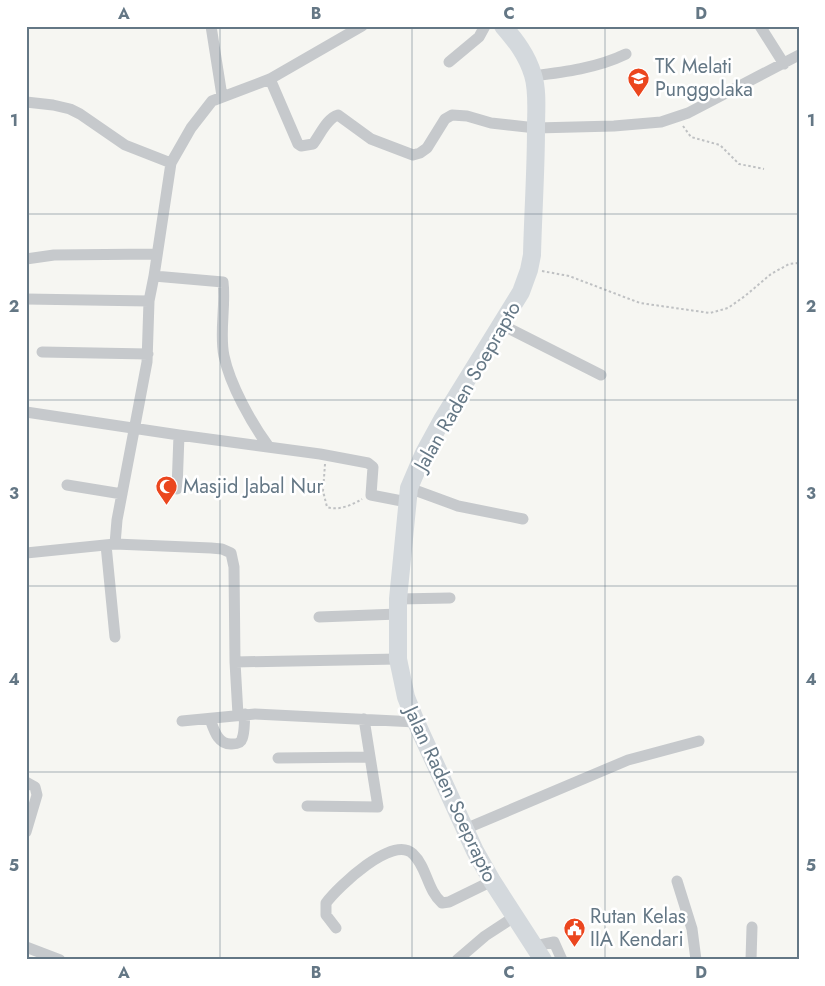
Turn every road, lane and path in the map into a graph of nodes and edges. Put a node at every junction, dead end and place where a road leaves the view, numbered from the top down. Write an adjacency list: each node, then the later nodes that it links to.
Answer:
1 (211, 26): 12 (street)
2 (362, 26): 11 (street)
3 (485, 26): 8 (street)
4 (503, 26): 10 (highway, Jalan Raden Soeprapto)
5 (760, 26): 9 (street)
6 (626, 54): 10 (street)
7 (799, 55): 9 (street)
8 (450, 62)
9 (784, 64): 14 (street)
10 (533, 76): 15 (highway, Jalan Raden Soeprapto)
11 (270, 79): 12 (street); 15 (street)
12 (222, 96): 16 (street)
13 (26, 102): 16 (street)
14 (677, 118): 15 (street); 17 (path)
15 (536, 128): 21 (highway, Jalan Raden Soeprapto)
16 (171, 163): 18 (street)
17 (764, 169)
18 (156, 254): 19 (street); 22 (street)
19 (26, 259)
20 (799, 263): 21 (path)
21 (529, 270): 25 (highway, Jalan Raden Soeprapto)
22 (154, 276): 24 (street); 32 (street)
23 (26, 299): 24 (street)
24 (149, 301): 27 (street)
25 (502, 325): 28 (street); 37 (highway, Jalan Raden Soeprapto)
26 (42, 352): 27 (street)
27 (148, 354): 30 (street)
28 (601, 375)
29 (26, 412): 30 (street)
30 (135, 428): 31 (street); 36 (street)
31 (179, 435): 32 (street); 35 (street)
32 (269, 447): 33 (street)
33 (326, 456): 37 (street); 38 (path)
34 (67, 484): 36 (street)
35 (176, 489)
36 (122, 494): 40 (street)
37 (408, 495): 39 (street); 43 (highway, Jalan Raden Soeprapto)
38 (356, 502)
39 (524, 519)
40 (110, 544): 41 (street); 45 (street); 47 (street)
41 (26, 553)
42 (450, 598): 43 (street)
43 (398, 606): 44 (street); 46 (highway, Jalan Raden Soeprapto)
44 (319, 618)
45 (115, 637)
46 (398, 659): 47 (street); 52 (highway, Jalan Raden Soeprapto)
47 (235, 662): 48 (street)
48 (242, 715): 49 (street); 49 (street); 50 (street)
49 (210, 719): 51 (street)
50 (364, 719): 52 (street); 54 (street)
51 (182, 721)
52 (416, 722): 58 (highway, Jalan Raden Soeprapto)
53 (699, 741): 58 (street)
54 (370, 757): 55 (street); 57 (street)
55 (278, 758)
56 (26, 782): 59 (street)
57 (307, 806)
58 (465, 829): 60 (highway, Jalan Raden Soeprapto)
59 (26, 832)
60 (492, 881): 62 (highway, Jalan Raden Soeprapto); 64 (street)
61 (677, 881): 70 (street)
62 (514, 917): 66 (highway, Jalan Raden Soeprapto); 68 (street)
63 (752, 927): 71 (street)
64 (336, 928)
65 (26, 947): 67 (street)
66 (539, 953): 69 (street)
67 (60, 960)
68 (457, 960)
69 (562, 960)
70 (696, 960)
71 (751, 960)

